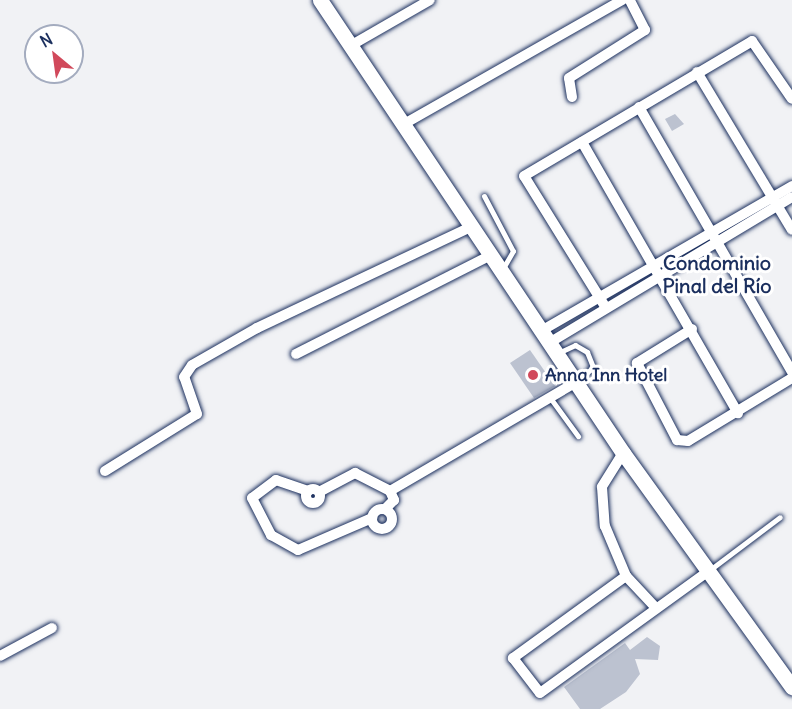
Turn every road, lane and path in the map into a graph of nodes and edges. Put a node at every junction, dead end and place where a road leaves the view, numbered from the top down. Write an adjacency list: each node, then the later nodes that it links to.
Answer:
1 (320, 0): 5 (main road)
2 (430, 0): 5 (street)
3 (622, 0): 10 (street)
4 (630, 0): 7 (street)
5 (350, 45): 10 (main road)
6 (697, 72): 8 (street); 9 (street); 15 (street)
7 (572, 97)
8 (792, 99)
9 (639, 107): 11 (street); 18 (street)
10 (404, 124): 16 (main road)
11 (582, 142): 21 (street); 22 (street)
12 (792, 186): 15 (street)
13 (484, 196): 20 (lane)
14 (792, 197): 15 (street)
15 (776, 201): 17 (street); 18 (street)
16 (473, 226): 19 (main road); 35 (street)
17 (792, 230)
18 (718, 237): 21 (street); 28 (street)
19 (491, 255): 20 (main road); 27 (street)
20 (501, 269): 26 (main road)
21 (659, 270): 22 (street); 25 (street)
22 (603, 304): 23 (street); 24 (street)
23 (566, 317): 24 (street); 26 (street)
24 (574, 329): 26 (street)
25 (692, 329): 32 (street); 32 (street)
26 (549, 343): 30 (main road); 30 (lane)
27 (296, 354)
28 (792, 372)
29 (792, 378): 32 (street)
30 (575, 383): 31 (street); 34 (main road)
31 (551, 399): 33 (lane); 36 (street)
32 (738, 412)
33 (578, 436)
34 (623, 453): 40 (main road); 41 (street)
35 (105, 471)
36 (390, 491): 37 (street); 39 (street)
37 (385, 509): 39 (street); 39 (street)
38 (780, 517): 40 (lane)
39 (372, 518)
40 (707, 572): 42 (street); 45 (main road)
41 (626, 576): 42 (street); 42 (street)
42 (655, 607)
43 (52, 628): 44 (street)
44 (0, 656)
45 (792, 687)

